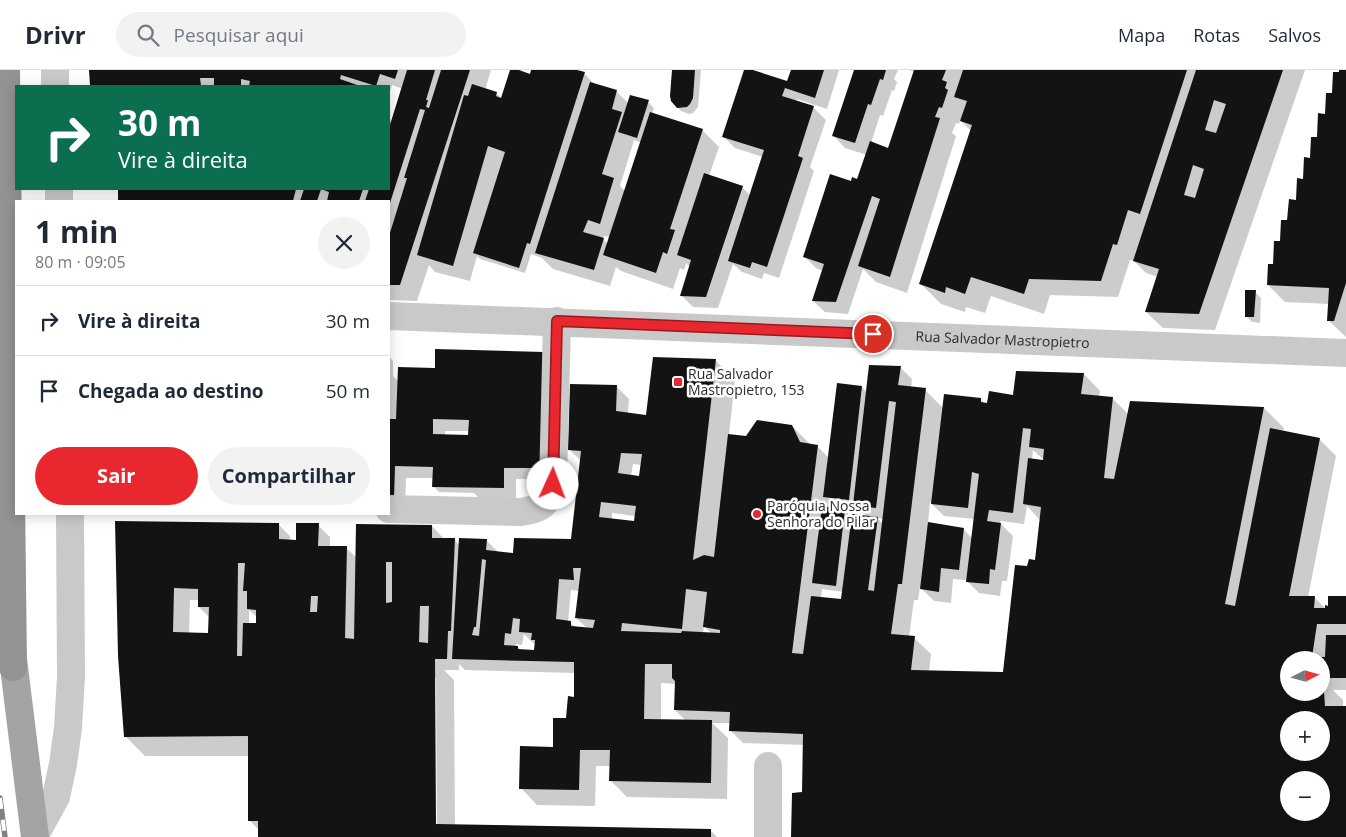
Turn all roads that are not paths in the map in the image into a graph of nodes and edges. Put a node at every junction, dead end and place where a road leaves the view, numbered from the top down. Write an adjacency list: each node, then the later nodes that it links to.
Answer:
1 (6, 70): 10 (highway)
2 (55, 70): 3 (street)
3 (55, 85)
4 (390, 316): 5 (street, Rua Salvador Mastropietro)
5 (557, 321): 6 (street, Rua Salvador Mastropietro); 8 (street)
6 (1346, 354)
7 (0, 507): 10 (main road)
8 (390, 509)
9 (70, 515): 12 (street)
10 (13, 667): 12 (main road)
11 (768, 766): 13 (street)
12 (35, 836)
13 (768, 837)

